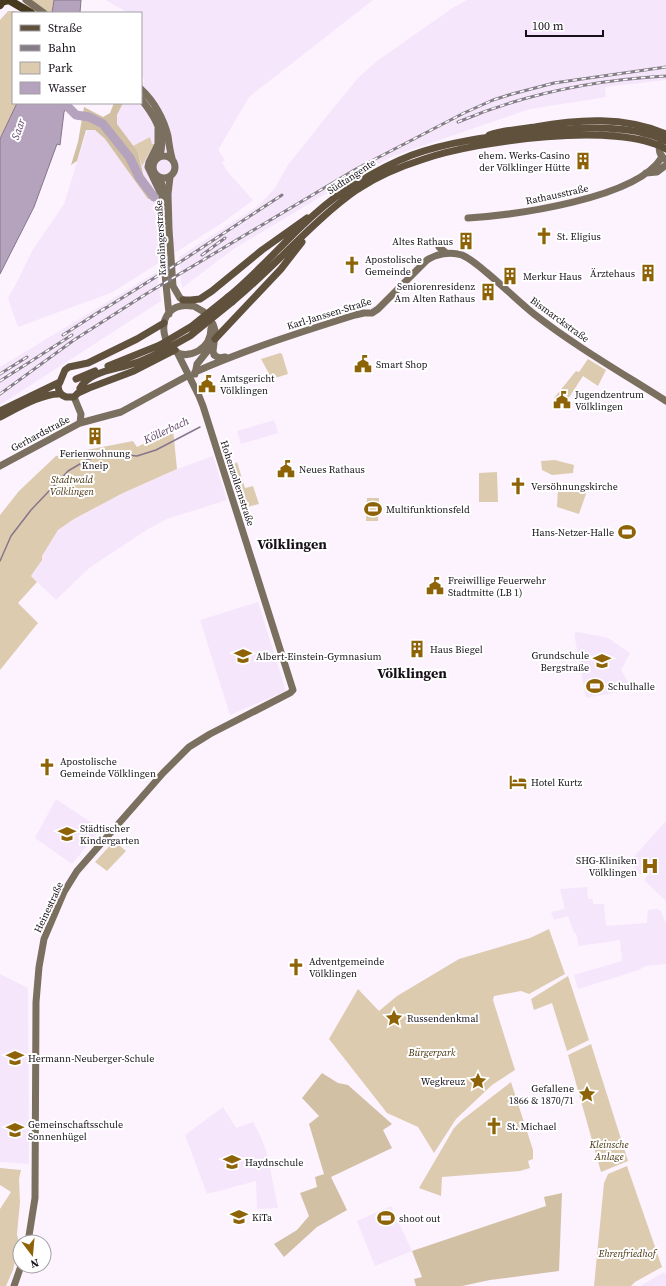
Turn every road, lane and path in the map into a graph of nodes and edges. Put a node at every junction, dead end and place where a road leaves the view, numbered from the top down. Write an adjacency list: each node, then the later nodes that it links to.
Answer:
1 (21, 2): 2 (highway); 3 (highway); 4 (main road)
2 (0, 6)
3 (31, 12)
4 (42, 12)
5 (142, 90): 12 (main road)
6 (142, 100): 7 (main road)
7 (158, 128): 11 (main road); 18 (main road)
8 (664, 135): 9 (main road, bridge); 10 (main road)
9 (482, 138): 10 (main road, Südtangente, bridge); 17 (main road, Südtangente, bridge)
10 (665, 151): 14 (main road, Rathausstraße); 17 (main road, Südtangente, bridge)
11 (159, 157): 12 (main road); 15 (main road)
12 (172, 158): 16 (main road)
13 (666, 165): 14 (main road, Rathausstraße)
14 (646, 173): 20 (main road, Rathausstraße)
15 (160, 177): 16 (main road); 18 (main road, Karolingerstraße)
16 (170, 177): 24 (main road, Karolingerstraße)
17 (356, 186): 19 (main road, Südtangente); 21 (main road, Südtangente)
18 (162, 196): 27 (main road, Karolingerstraße)
19 (319, 211): 24 (main road); 25 (main road, Südtangente)
20 (468, 218)
21 (317, 223): 25 (main road, Südtangente); 30 (main road)
22 (439, 247): 23 (main road)
23 (446, 253): 33 (main road, Karl-Janssen-Straße); 39 (main road, Bismarckstraße)
24 (183, 300): 26 (main road, Karolingerstraße)
25 (230, 300): 31 (main road, Südtangente, bridge)
26 (199, 309): 27 (main road); 28 (main road, Karolingerstraße)
27 (169, 314): 29 (main road)
28 (208, 318): 30 (main road, Karolingerstraße); 32 (main road)
29 (164, 323): 32 (main road); 36 (main road)
30 (215, 339): 33 (main road, Karolingerstraße); 34 (main road)
31 (161, 348): 35 (main road, Südtangente); 37 (main road, Südtangente)
32 (176, 351): 34 (main road); 37 (main road)
33 (229, 357): 34 (main road, Karl-Janssen-Straße)
34 (192, 374): 42 (main road, Karl-Janssen-Straße); 45 (main road, Hohenzollernstraße)
35 (76, 379): 36 (main road); 37 (main road)
36 (61, 380): 38 (main road); 40 (main road)
37 (77, 393): 38 (main road); 43 (main road)
38 (60, 394): 41 (main road)
39 (666, 401)
40 (0, 411)
41 (0, 418)
42 (91, 421): 43 (main road, Gerhardstraße)
43 (80, 423): 44 (main road, Gerhardstraße)
44 (0, 466)
45 (293, 690): 46 (main road, Heinestraße)
46 (29, 1234)
47 (18, 1274): 48 (main road)
48 (14, 1286)

